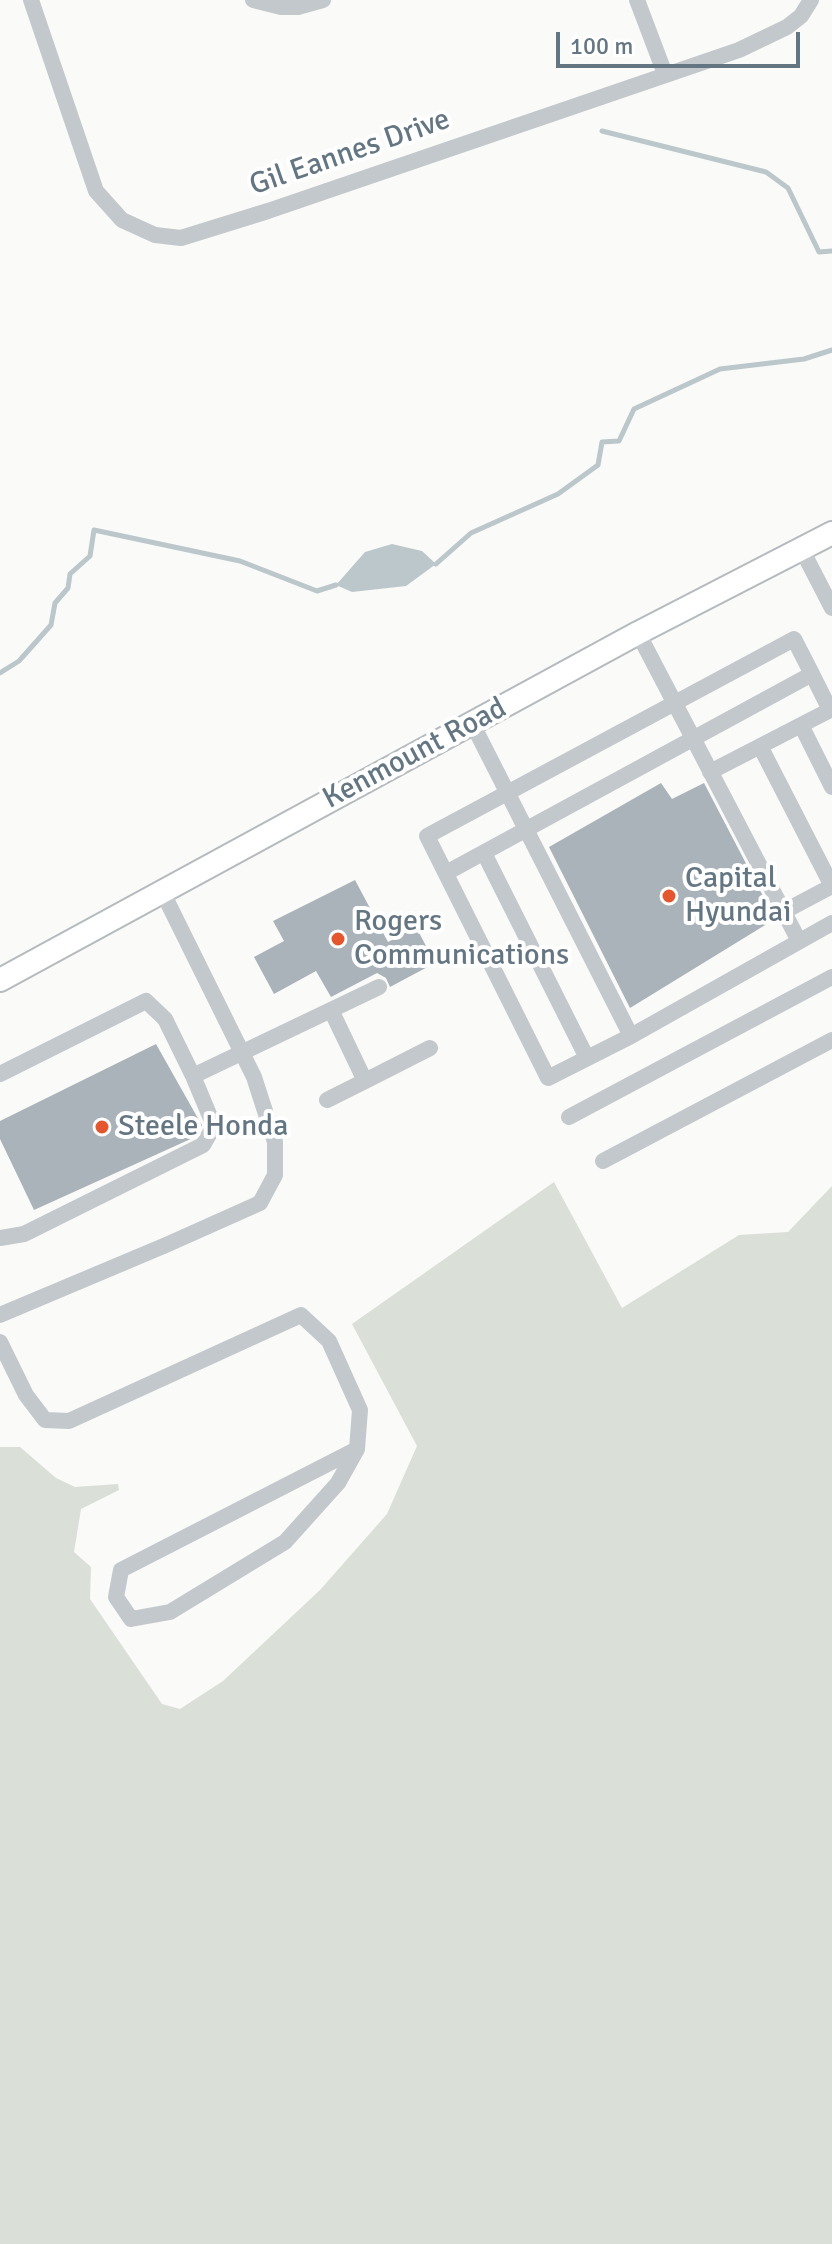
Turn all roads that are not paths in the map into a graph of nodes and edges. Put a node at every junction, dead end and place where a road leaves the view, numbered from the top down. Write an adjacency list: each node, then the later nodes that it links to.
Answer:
1 (31, 0): 6 (street, Gil Eannes Drive)
2 (253, 0): 3 (street)
3 (323, 0)
4 (637, 0): 6 (street)
5 (811, 0): 6 (street, Gil Eannes Drive)
6 (665, 74)
7 (832, 533): 8 (main road, Kenmount Road)
8 (801, 548): 9 (street); 10 (main road, Kenmount Road)
9 (832, 608)
10 (638, 633): 12 (street); 13 (main road, Kenmount Road)
11 (812, 674): 12 (street); 14 (street); 15 (street)
12 (673, 702): 15 (street); 19 (street)
13 (472, 723): 19 (street); 23 (main road, Kenmount Road)
14 (801, 725): 16 (street); 18 (street)
15 (693, 740): 17 (street); 20 (street)
16 (760, 746): 17 (street); 24 (street)
17 (710, 772): 24 (street)
18 (832, 787)
19 (507, 793): 20 (street); 22 (street)
20 (527, 831): 21 (street); 31 (street)
21 (484, 853): 22 (street); 35 (street)
22 (446, 873): 35 (street)
23 (162, 891): 28 (main road, Kenmount Road); 34 (street)
24 (783, 912): 26 (street)
25 (832, 923): 26 (street)
26 (799, 941): 31 (street)
27 (832, 977): 40 (street)
28 (0, 980)
29 (379, 987): 30 (street)
30 (331, 1010): 34 (street); 38 (street)
31 (631, 1036): 35 (street)
32 (832, 1040): 41 (street)
33 (430, 1048): 38 (street)
34 (243, 1052): 37 (street); 43 (street)
35 (587, 1058)
36 (0, 1074): 37 (street)
37 (193, 1076): 42 (street)
38 (365, 1081): 39 (street)
39 (327, 1100)
40 (569, 1117)
41 (603, 1161)
42 (0, 1238)
43 (0, 1315)
44 (0, 1342): 45 (street)
45 (357, 1449): 45 (street)

